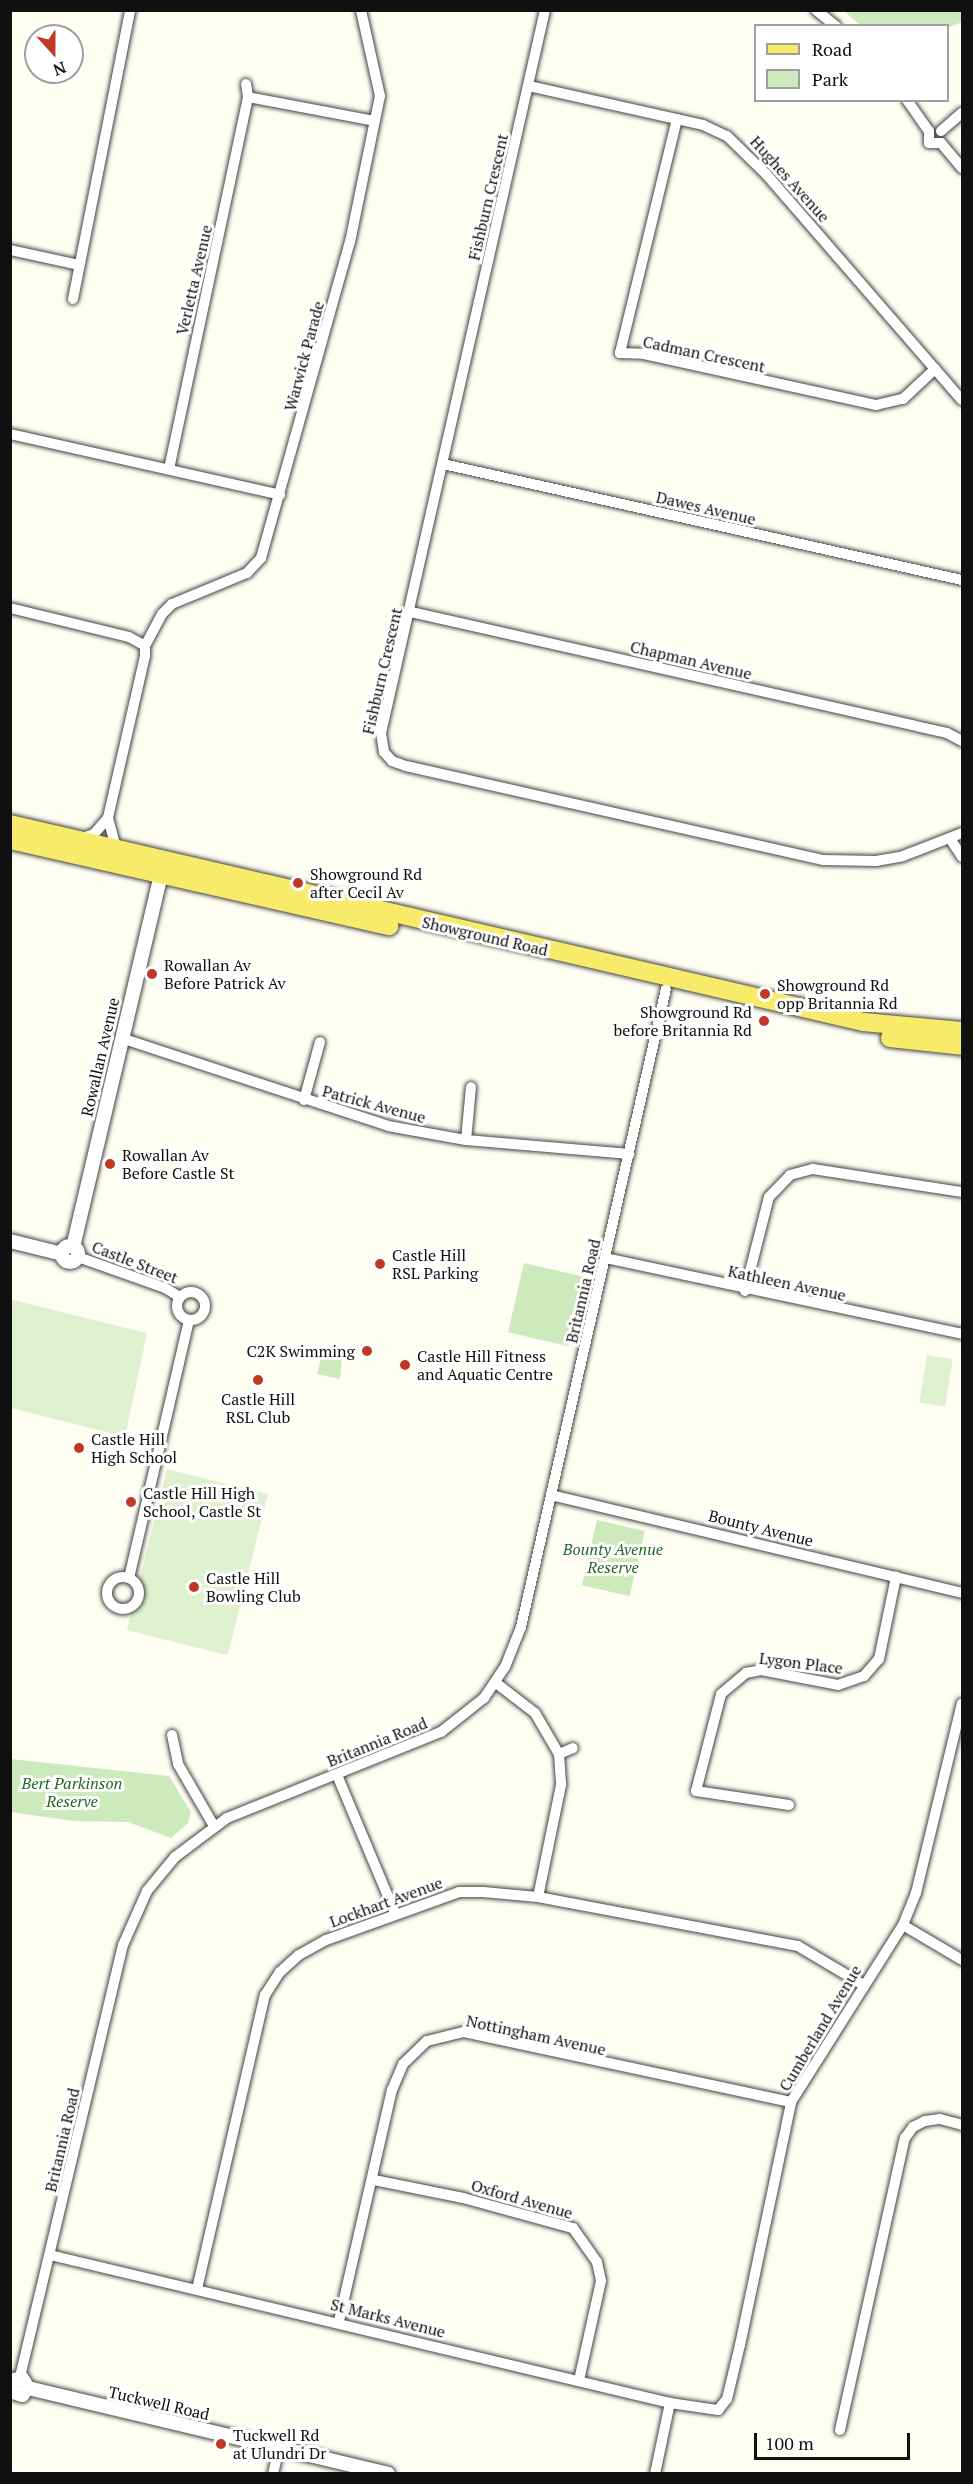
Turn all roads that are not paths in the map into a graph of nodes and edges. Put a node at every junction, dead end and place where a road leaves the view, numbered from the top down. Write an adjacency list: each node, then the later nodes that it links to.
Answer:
1 (130, 10): 18 (street)
2 (361, 10): 12 (street, Warwick Parade)
3 (545, 10): 7 (street, Fishburn Crescent)
4 (816, 10): 5 (street)
5 (834, 24)
6 (246, 84): 8 (street, Verletta Avenue)
7 (529, 86): 11 (street, Hughes Avenue); 23 (street, Fishburn Crescent)
8 (248, 97): 12 (street); 24 (street, Verletta Avenue)
9 (908, 102): 13 (street)
10 (963, 113): 14 (street)
11 (677, 119): 20 (street, Hughes Avenue); 20 (street, Cadman Crescent)
12 (375, 121): 25 (street, Warwick Parade)
13 (929, 130): 14 (street); 15 (street)
14 (941, 131): 15 (street)
15 (941, 143): 16 (street)
16 (963, 168)
17 (10, 250): 18 (street)
18 (79, 265): 19 (street)
19 (73, 299)
20 (935, 369): 21 (street, Hughes Avenue)
21 (963, 400)
22 (10, 434): 24 (street)
23 (444, 464): 26 (street, Dawes Avenue); 28 (street, Fishburn Crescent)
24 (169, 468): 25 (street)
25 (280, 495): 29 (street, Warwick Parade)
26 (963, 580)
27 (10, 608): 29 (street)
28 (411, 612): 30 (street, Chapman Avenue); 36 (street, Fishburn Crescent)
29 (145, 645): 31 (street)
30 (963, 741)
31 (108, 818): 34 (street); 37 (street)
32 (10, 824): 34 (main road, Showground Road)
33 (963, 833): 36 (street, Fishburn Crescent)
34 (76, 839): 37 (main road, Showground Road)
35 (10, 840): 39 (main road, Showground Road)
36 (951, 840): 38 (street)
37 (116, 848): 39 (main road, Showground Road)
38 (963, 857)
39 (163, 866): 40 (main road, Showground Road); 41 (main road, Showground Road); 42 (street, Rowallan Avenue)
40 (666, 989): 44 (main road, Showground Road); 48 (street, Britannia Road)
41 (963, 1031)
42 (121, 1038): 46 (street, Patrick Avenue); 51 (street, Rowallan Avenue)
43 (320, 1042): 46 (street)
44 (963, 1046)
45 (471, 1087): 47 (street)
46 (304, 1100): 47 (street, Patrick Avenue)
47 (466, 1140): 48 (street, Patrick Avenue)
48 (629, 1154): 52 (street, Britannia Road)
49 (963, 1192): 53 (street)
50 (10, 1241): 51 (street, Castle Street)
51 (71, 1252): 54 (street, Castle Street)
52 (605, 1258): 53 (street, Kathleen Avenue); 57 (street, Britannia Road)
53 (745, 1291): 56 (street, Kathleen Avenue)
54 (180, 1298): 55 (street); 55 (street)
55 (189, 1320): 59 (street)
56 (963, 1335)
57 (551, 1495): 58 (street, Bounty Avenue); 61 (street, Britannia Road)
58 (896, 1577): 60 (street, Bounty Avenue); 67 (street, Lygon Place)
59 (129, 1578)
60 (963, 1593)
61 (496, 1683): 65 (street); 66 (street, Britannia Road)
62 (963, 1703): 71 (street, Cumberland Avenue)
63 (172, 1736): 68 (street)
64 (573, 1748): 65 (street)
65 (559, 1754): 69 (street)
66 (337, 1775): 68 (street, Britannia Road); 70 (street)
67 (789, 1805)
68 (214, 1826): 77 (street, Britannia Road)
69 (538, 1897): 70 (street, Lockhart Avenue); 73 (street, Lockhart Avenue)
70 (394, 1913): 78 (street, Lockhart Avenue)
71 (903, 1925): 72 (street); 73 (street, Cumberland Avenue)
72 (963, 1960)
73 (862, 1984): 74 (street, Cumberland Avenue)
74 (791, 2103): 76 (street, Nottingham Avenue); 84 (street, Cumberland Avenue)
75 (963, 2125): 85 (street)
76 (374, 2180): 79 (street, Nottingham Avenue); 80 (street, Oxford Avenue)
77 (50, 2255): 78 (street, St Marks Avenue); 81 (street, Britannia Road)
78 (197, 2289): 79 (street, St Marks Avenue)
79 (339, 2321): 80 (street, St Marks Avenue)
80 (579, 2380): 83 (street, St Marks Avenue)
81 (19, 2382): 82 (street); 86 (street, Tuckwell Road)
82 (10, 2391)
83 (670, 2403): 84 (street, St Marks Avenue); 89 (street)
84 (718, 2410)
85 (840, 2430)
86 (279, 2448): 87 (street); 88 (street, Tuckwell Road)
87 (273, 2474)
88 (388, 2474)
89 (655, 2474)

